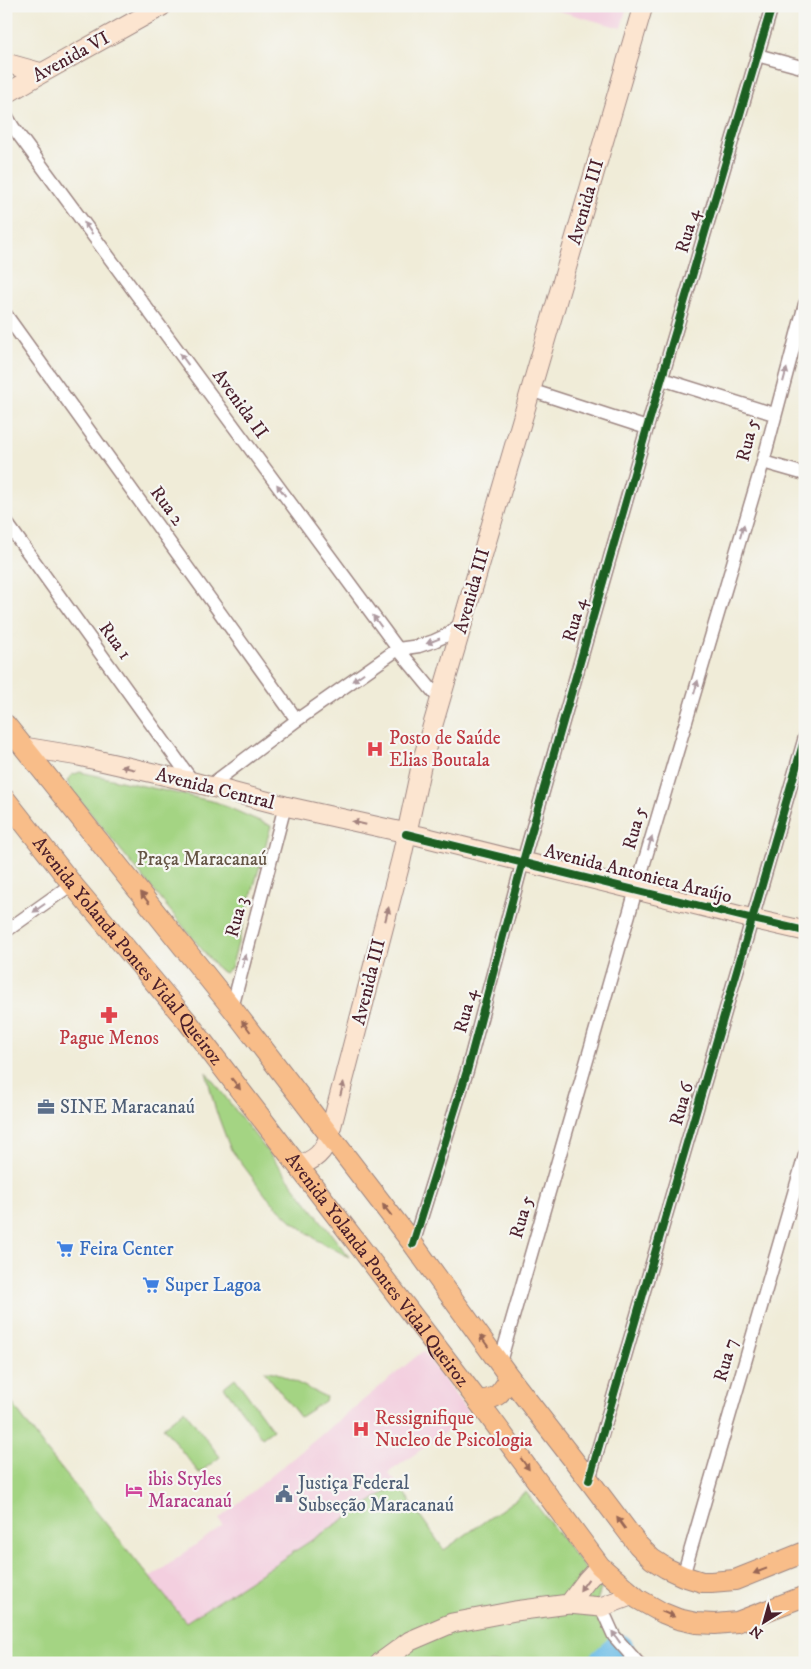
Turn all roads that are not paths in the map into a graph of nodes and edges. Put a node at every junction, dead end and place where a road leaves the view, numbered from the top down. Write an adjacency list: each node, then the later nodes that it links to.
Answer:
1 (162, 6): 7 (street, Avenida VI)
2 (643, 6): 14 (street, Avenida III)
3 (772, 6): 4 (street, Rua 4)
4 (757, 55): 6 (street); 13 (street, Rua 4)
5 (6, 63): 7 (street)
6 (805, 68)
7 (42, 73): 8 (street, Avenida VI)
8 (6, 94)
9 (6, 115): 10 (street, Avenida II)
10 (10, 129): 21 (street, Avenida II, one-way to 10)
11 (805, 304): 15 (street, Rua 5, one-way to 11)
12 (6, 315): 23 (street, Rua 2)
13 (662, 379): 15 (street); 16 (street, Rua 4)
14 (530, 390): 16 (street); 20 (street, Avenida III)
15 (774, 414): 17 (street, Rua 5)
16 (647, 428): 31 (street, Rua 4)
17 (763, 462): 18 (street); 33 (street, Rua 5, one-way to 17)
18 (805, 474)
19 (6, 522): 27 (street, Rua 1)
20 (463, 622): 21 (street, one-way to 21); 22 (street, Avenida III)
21 (398, 650): 22 (street, Avenida II); 23 (street, one-way to 23)
22 (440, 700): 30 (street, Avenida III)
23 (296, 720): 27 (street)
24 (6, 725): 26 (main road)
25 (805, 737): 34 (street, Rua 6)
26 (24, 747): 27 (street, Avenida Central, one-way to 26); 37 (main road, one-way to 26)
27 (200, 784): 29 (street, Avenida Central)
28 (6, 800): 32 (main road, Avenida Yolanda Pontes Vidal Queiroz)
29 (285, 806): 30 (street, Avenida Central, one-way to 29); 37 (street, Rua 3, one-way to 29)
30 (406, 834): 31 (street, Avenida Antonieta Araújo); 38 (street, Avenida III, one-way to 30)
31 (523, 862): 33 (street, Avenida Antonieta Araújo); 41 (street, Rua 4)
32 (72, 884): 36 (street, one-way to 36); 40 (main road, Avenida Yolanda Pontes Vidal Queiroz, one-way to 40)
33 (636, 890): 34 (street, Avenida Antonieta Araújo); 42 (street, Rua 5)
34 (753, 919): 35 (street, Avenida Antonieta Araújo); 46 (street, Rua 6)
35 (805, 930)
36 (6, 931)
37 (232, 1008): 38 (main road, one-way to 37)
38 (330, 1136): 40 (street, Avenida III); 41 (main road, one-way to 38)
39 (805, 1155): 49 (street, Rua 7)
40 (298, 1165): 44 (main road, Avenida Yolanda Pontes Vidal Queiroz)
41 (413, 1244): 42 (main road, one-way to 41)
42 (505, 1370): 43 (main road); 44 (main road)
43 (523, 1394): 45 (main road); 46 (main road)
44 (478, 1401): 45 (main road, Avenida Yolanda Pontes Vidal Queiroz)
45 (492, 1420): 48 (main road, Avenida Yolanda Pontes Vidal Queiroz, one-way to 48)
46 (589, 1480): 49 (main road, one-way to 46)
47 (805, 1552): 49 (main road, one-way to 49)
48 (600, 1566): 50 (main road, Avenida Yolanda Pontes Vidal Queiroz); 52 (street, one-way to 52)
49 (683, 1576)
50 (633, 1595): 51 (main road, Avenida Yolanda Pontes Vidal Queiroz, one-way to 51); 53 (street)
51 (805, 1596)
52 (570, 1604): 53 (street); 54 (street)
53 (601, 1607): 55 (street, one-way to 53)
54 (380, 1663)
55 (638, 1663)

